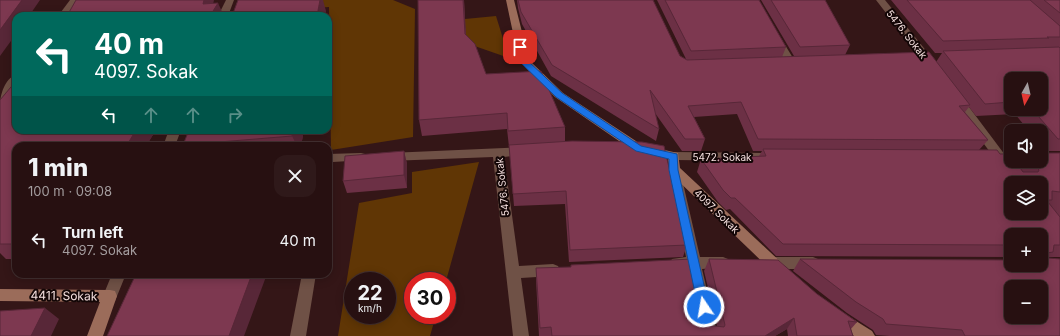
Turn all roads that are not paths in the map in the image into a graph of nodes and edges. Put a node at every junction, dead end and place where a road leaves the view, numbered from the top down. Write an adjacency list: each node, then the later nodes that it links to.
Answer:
1 (74, 0): 6 (street)
2 (230, 0): 7 (street)
3 (880, 0): 11 (street, 5476. Sokak)
4 (510, 2): 5 (street); 18 (street)
5 (523, 2)
6 (66, 12)
7 (225, 12)
8 (769, 25): 12 (street)
9 (943, 59): 11 (street)
10 (912, 60): 11 (street)
11 (928, 60): 13 (street, 5476. Sokak)
12 (776, 64)
13 (937, 72)
14 (8, 90): 16 (street)
15 (950, 90): 22 (street)
16 (0, 100)
17 (616, 149): 18 (street)
18 (639, 149): 26 (street)
19 (535, 150): 20 (street, 5476. Sokak)
20 (498, 153): 25 (street); 32 (street, 5476. Sokak)
21 (777, 157): 26 (street, 5472. Sokak)
22 (1004, 157)
23 (984, 158): 24 (street)
24 (1004, 158)
25 (332, 162)
26 (674, 163): 27 (street); 28 (street, 4097. Sokak)
27 (694, 262): 28 (street); 30 (street); 42 (street)
28 (771, 263): 29 (street); 35 (street, 4097. Sokak)
29 (827, 263)
30 (662, 264)
31 (568, 269): 32 (street)
32 (512, 272): 41 (street, 5476. Sokak)
33 (117, 278): 37 (street)
34 (308, 278): 40 (street)
35 (790, 278)
36 (0, 295): 37 (street, 4411. Sokak)
37 (110, 296): 39 (street, 4411. Sokak)
38 (834, 313): 43 (street)
39 (95, 336)
40 (298, 336)
41 (521, 336)
42 (710, 336)
43 (867, 336)

